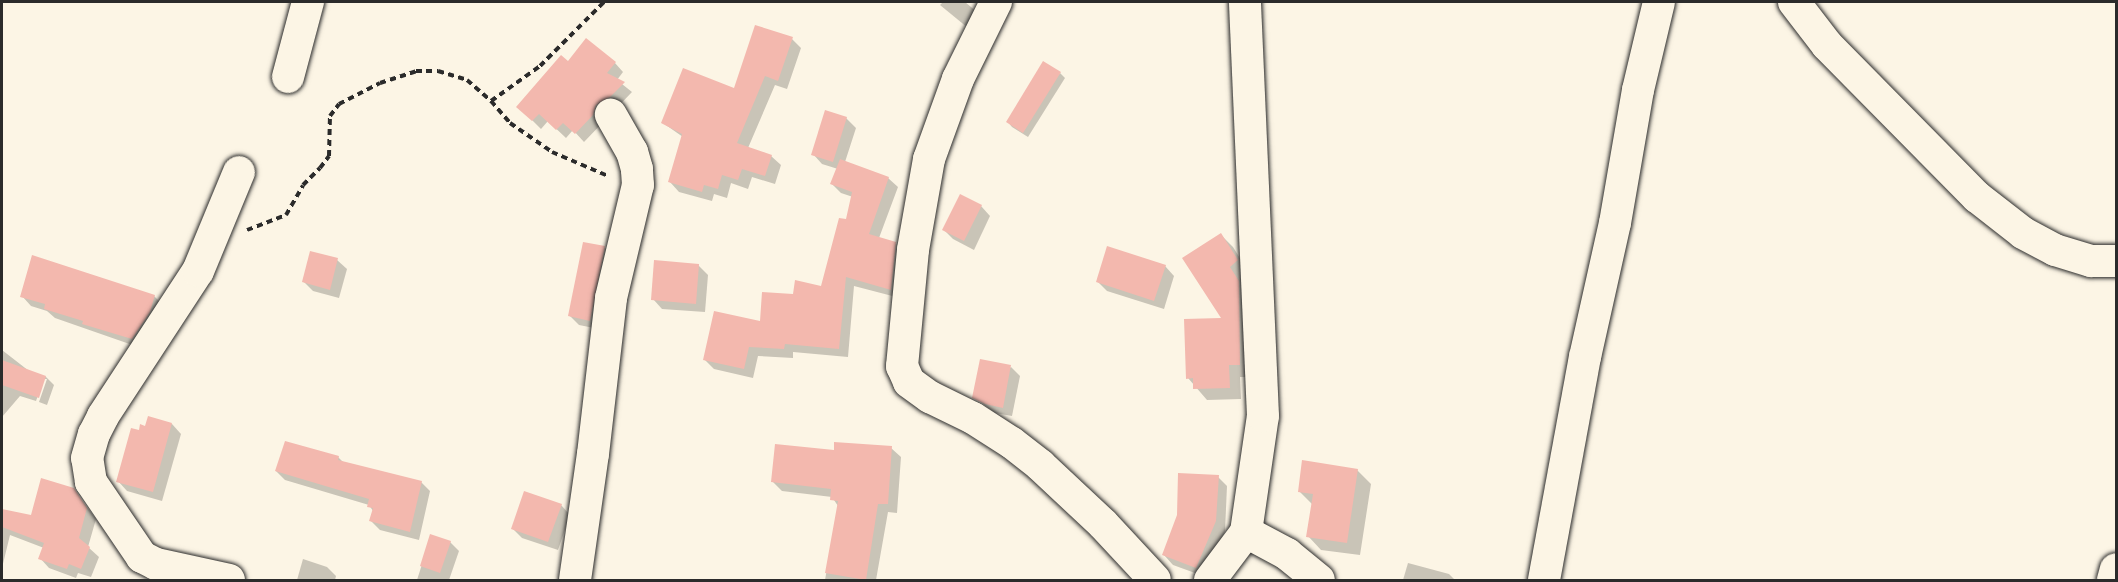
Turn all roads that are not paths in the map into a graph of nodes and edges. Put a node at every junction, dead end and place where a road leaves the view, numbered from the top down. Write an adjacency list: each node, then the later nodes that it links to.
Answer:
1 (308, 2): 6 (street)
2 (996, 2): 14 (street)
3 (1245, 2): 10 (street)
4 (1659, 2): 17 (street)
5 (1794, 2): 9 (street)
6 (288, 77)
7 (611, 115): 13 (street)
8 (239, 172): 12 (street)
9 (2116, 261)
10 (1246, 532): 15 (street); 16 (street)
11 (2116, 569): 18 (street)
12 (229, 580)
13 (575, 580)
14 (1155, 580)
15 (1210, 580)
16 (1319, 580)
17 (1544, 580)
18 (2113, 580)

